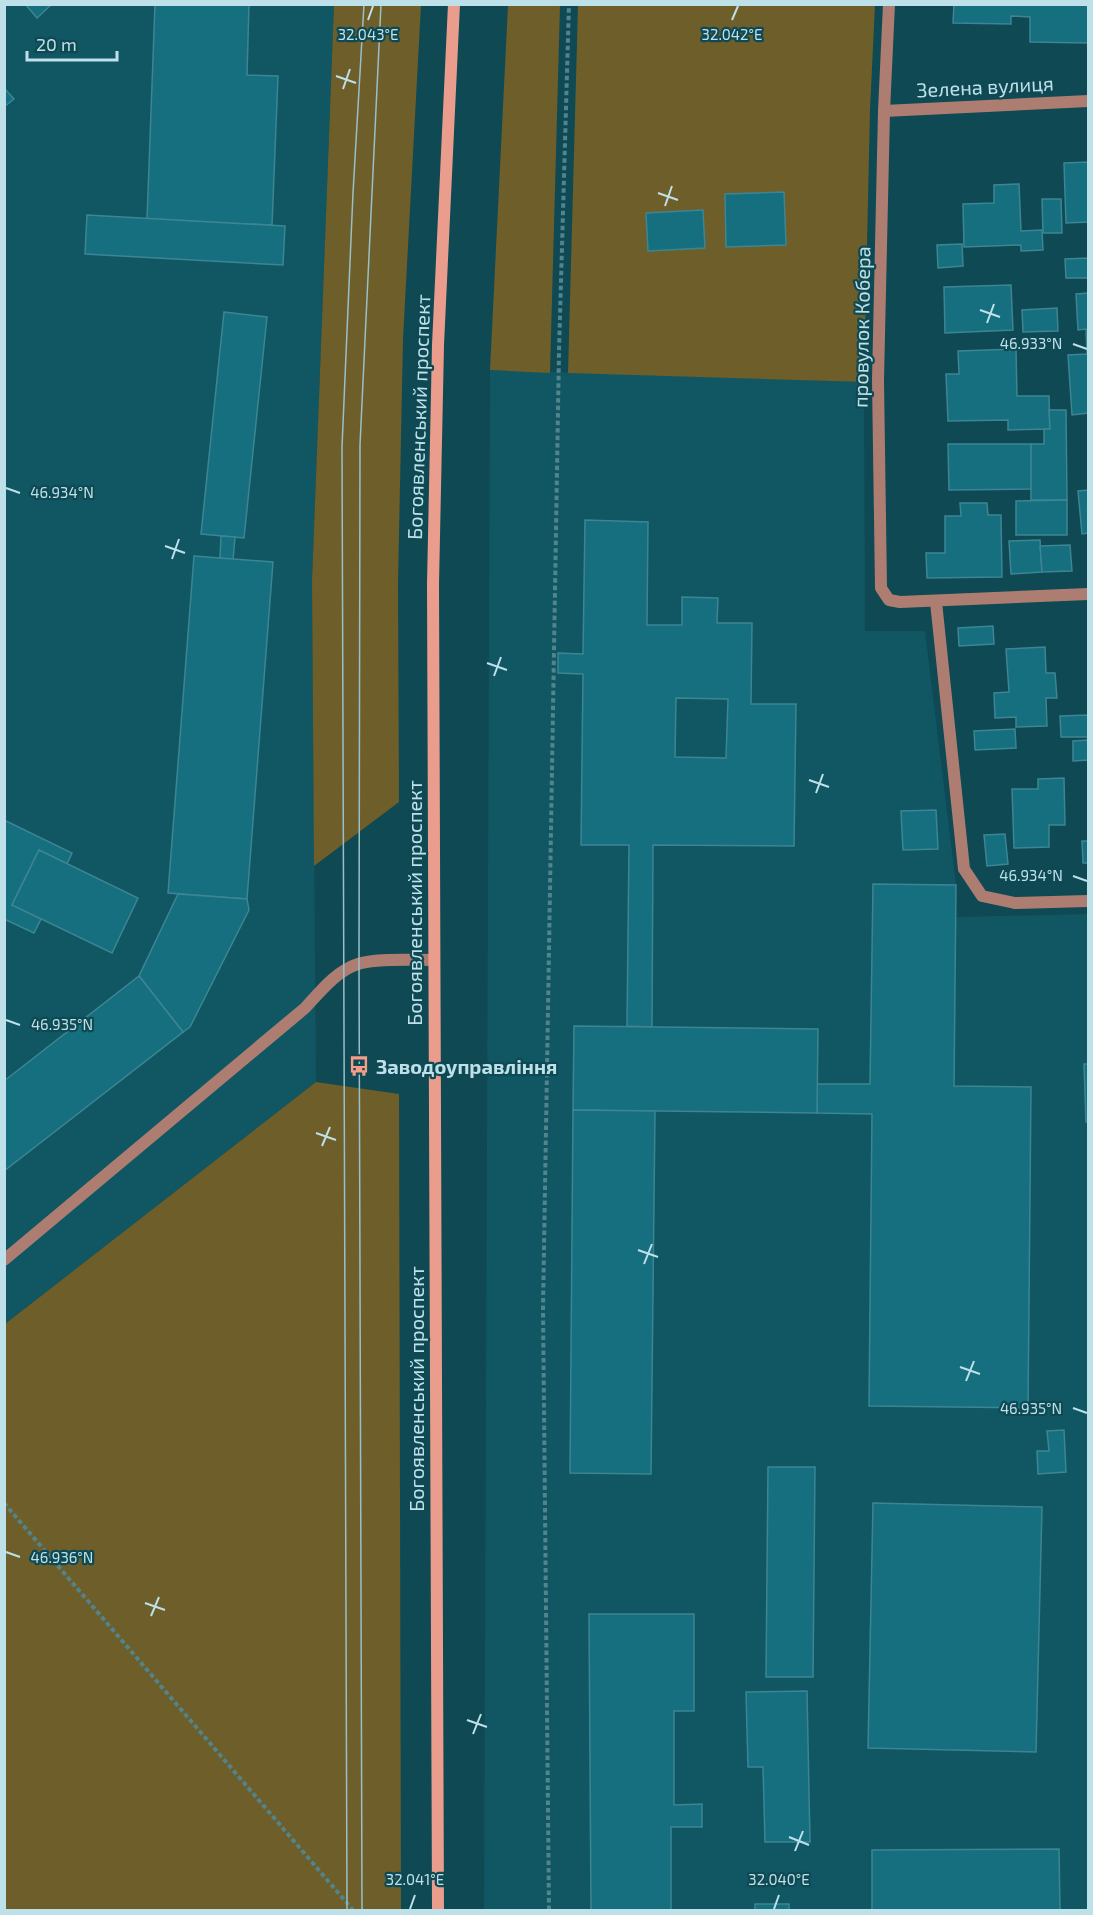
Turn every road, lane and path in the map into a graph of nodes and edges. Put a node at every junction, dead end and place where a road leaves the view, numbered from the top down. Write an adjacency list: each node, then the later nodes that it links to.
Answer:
1 (454, 4): 9 (main road, Богоявленський проспект)
2 (569, 4): 14 (path)
3 (889, 4): 5 (street, провулок Кобера)
4 (1089, 101): 5 (street, Зелена вулиця)
5 (884, 111): 7 (street, провулок Кобера)
6 (1089, 594): 7 (street)
7 (936, 602): 8 (street)
8 (1089, 901)
9 (433, 960): 10 (street); 13 (main road, Богоявленський проспект)
10 (4, 1260)
11 (4, 1503): 12 (path)
12 (353, 1911)
13 (438, 1911)
14 (549, 1911)

